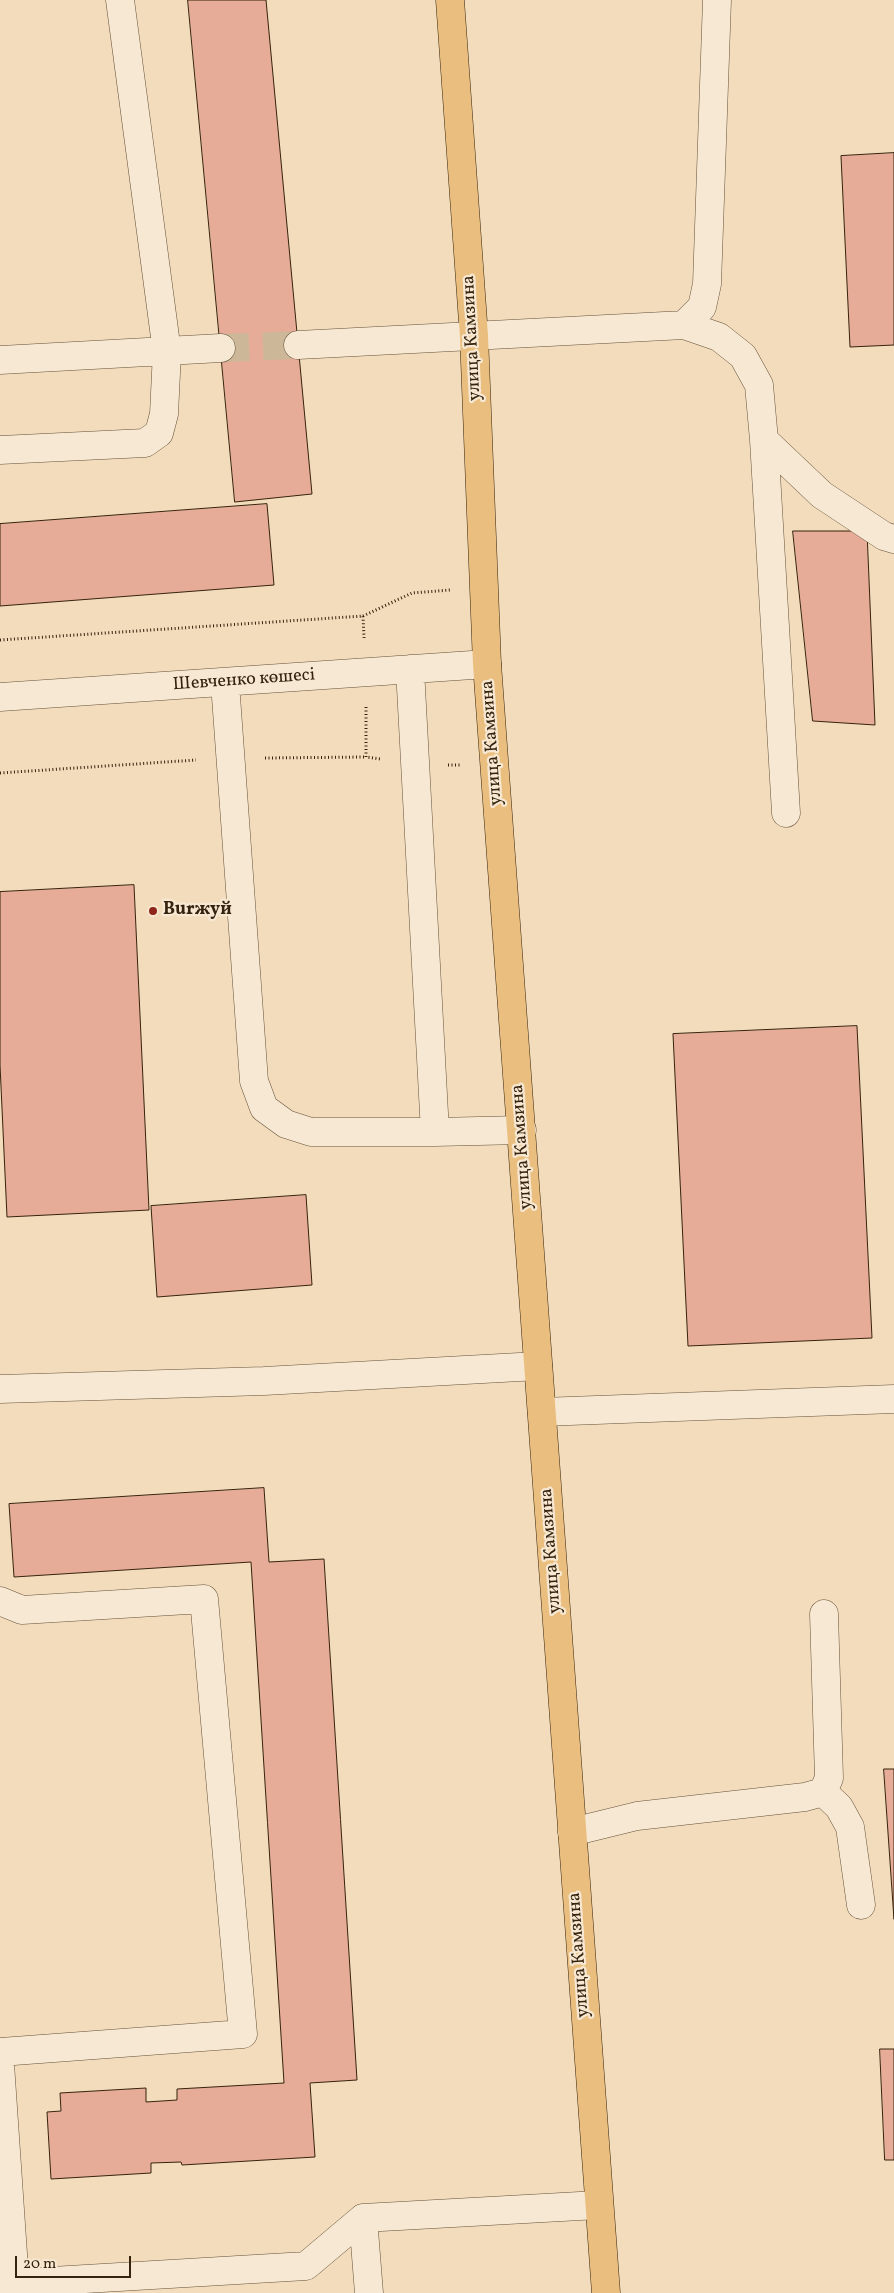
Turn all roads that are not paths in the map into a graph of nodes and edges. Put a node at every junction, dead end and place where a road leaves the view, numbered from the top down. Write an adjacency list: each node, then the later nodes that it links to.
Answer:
1 (120, 0): 8 (street)
2 (450, 0): 5 (main road, улица Камзина)
3 (717, 0): 4 (street)
4 (684, 326): 5 (street); 10 (street)
5 (474, 336): 6 (street); 13 (main road, улица Камзина)
6 (298, 345)
7 (221, 348): 8 (street)
8 (167, 352): 9 (street); 11 (street)
9 (0, 360)
10 (764, 440): 12 (street); 17 (street)
11 (0, 450)
12 (894, 539)
13 (487, 664): 14 (street, Шевченко көшесі); 18 (main road, улица Камзина)
14 (410, 669): 15 (street, Шевченко көшесі); 19 (street)
15 (226, 683): 16 (street, Шевченко көшесі); 19 (street)
16 (0, 697)
17 (786, 813)
18 (522, 1130): 19 (street); 20 (main road, улица Камзина)
19 (436, 1132)
20 (538, 1366): 21 (street); 23 (main road, улица Камзина)
21 (0, 1389)
22 (894, 1399): 23 (street)
23 (542, 1412): 27 (main road, улица Камзина)
24 (0, 1600): 29 (street)
25 (824, 1614): 26 (street)
26 (823, 1792): 27 (street); 28 (street)
27 (572, 1832): 31 (main road, улица Камзина)
28 (861, 1905)
29 (0, 2052)
30 (0, 2064): 33 (street)
31 (598, 2205): 32 (street); 35 (main road, улица Камзина)
32 (364, 2218): 33 (street); 34 (street)
33 (8, 2283)
34 (369, 2293)
35 (606, 2293)

